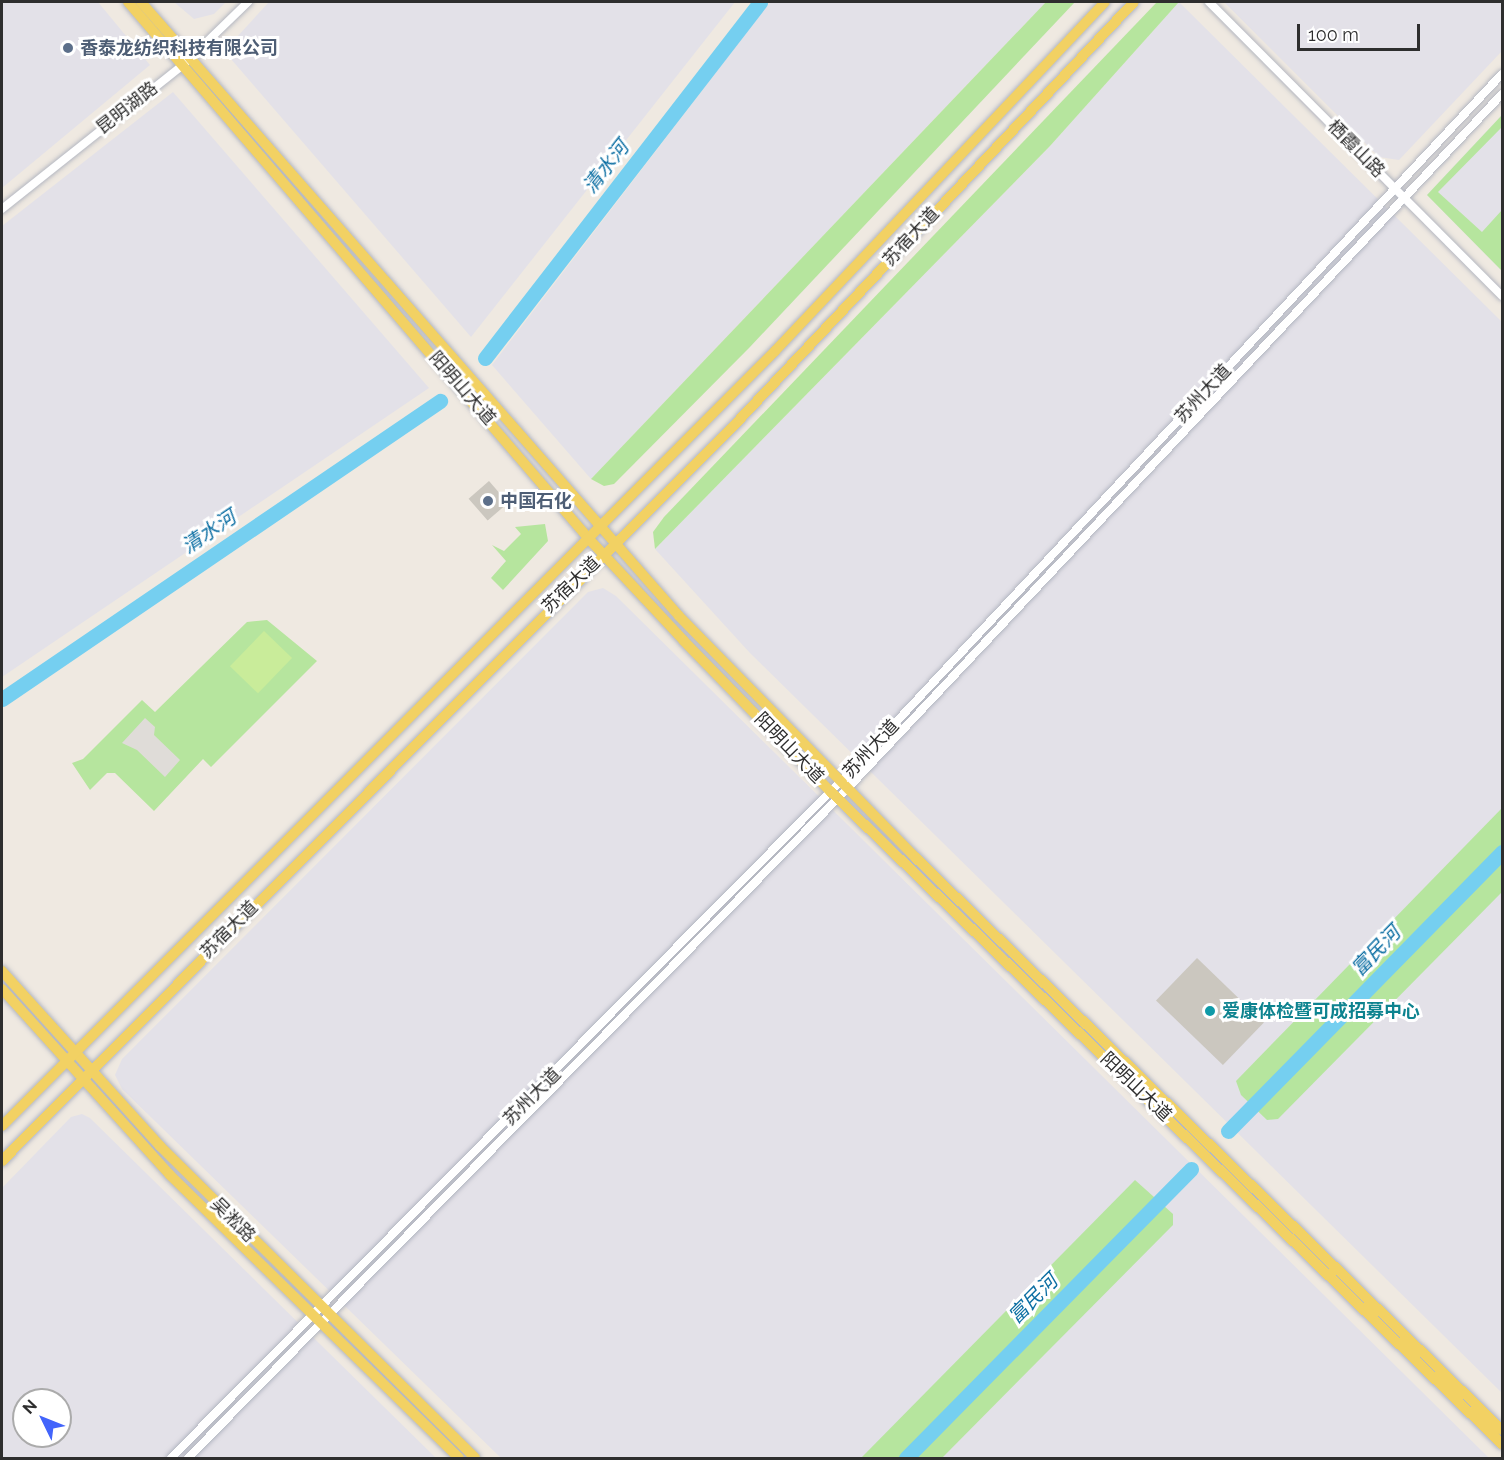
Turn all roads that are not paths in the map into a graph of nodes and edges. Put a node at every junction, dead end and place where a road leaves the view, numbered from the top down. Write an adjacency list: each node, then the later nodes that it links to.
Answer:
1 (128, 2): 7 (main road, 阳明山大道)
2 (141, 2): 7 (main road, 阳明山大道)
3 (249, 2): 7 (street, 昆明湖路)
4 (1105, 2): 14 (main road, 苏宿大道)
5 (1134, 2): 16 (main road, 苏宿大道)
6 (1209, 2): 10 (street, 栖霞山路)
7 (186, 62): 12 (street, 昆明湖路); 14 (main road, 阳明山大道); 15 (main road, 阳明山大道)
8 (1503, 74): 10 (street, 苏州大道)
9 (1503, 94): 11 (street, 苏州大道)
10 (1395, 188): 11 (street, 栖霞山路); 18 (street, 苏州大道)
11 (1405, 198): 13 (street, 栖霞山路); 18 (street, 苏州大道)
12 (2, 210)
13 (1503, 296)
14 (599, 529): 15 (main road, 苏宿大道); 16 (main road, 阳明山大道)
15 (589, 539): 17 (main road, 阳明山大道); 22 (main road, 苏宿大道)
16 (613, 545): 17 (main road, 苏宿大道); 18 (main road, 阳明山大道)
17 (603, 555): 19 (main road, 阳明山大道); 24 (main road, 苏宿大道)
18 (845, 785): 19 (street, 苏州大道); 29 (main road, 阳明山大道)
19 (835, 795): 28 (street, 苏州大道); 30 (main road, 阳明山大道)
20 (2, 971): 22 (main road, 吴淞路)
21 (2, 988): 23 (main road, 吴淞路)
22 (73, 1052): 23 (main road, 苏宿大道); 24 (main road, 吴淞路)
23 (64, 1062): 25 (main road, 吴淞路); 26 (main road, 苏宿大道)
24 (91, 1072): 25 (main road, 苏宿大道); 28 (main road, 吴淞路)
25 (82, 1081): 27 (main road, 苏宿大道); 28 (main road, 吴淞路)
26 (2, 1126)
27 (2, 1161)
28 (322, 1316): 31 (street, 苏州大道); 32 (street, 苏州大道); 33 (main road, 吴淞路); 34 (main road, 吴淞路)
29 (1503, 1430)
30 (1503, 1444)
31 (171, 1458)
32 (188, 1458)
33 (459, 1458)
34 (475, 1458)

